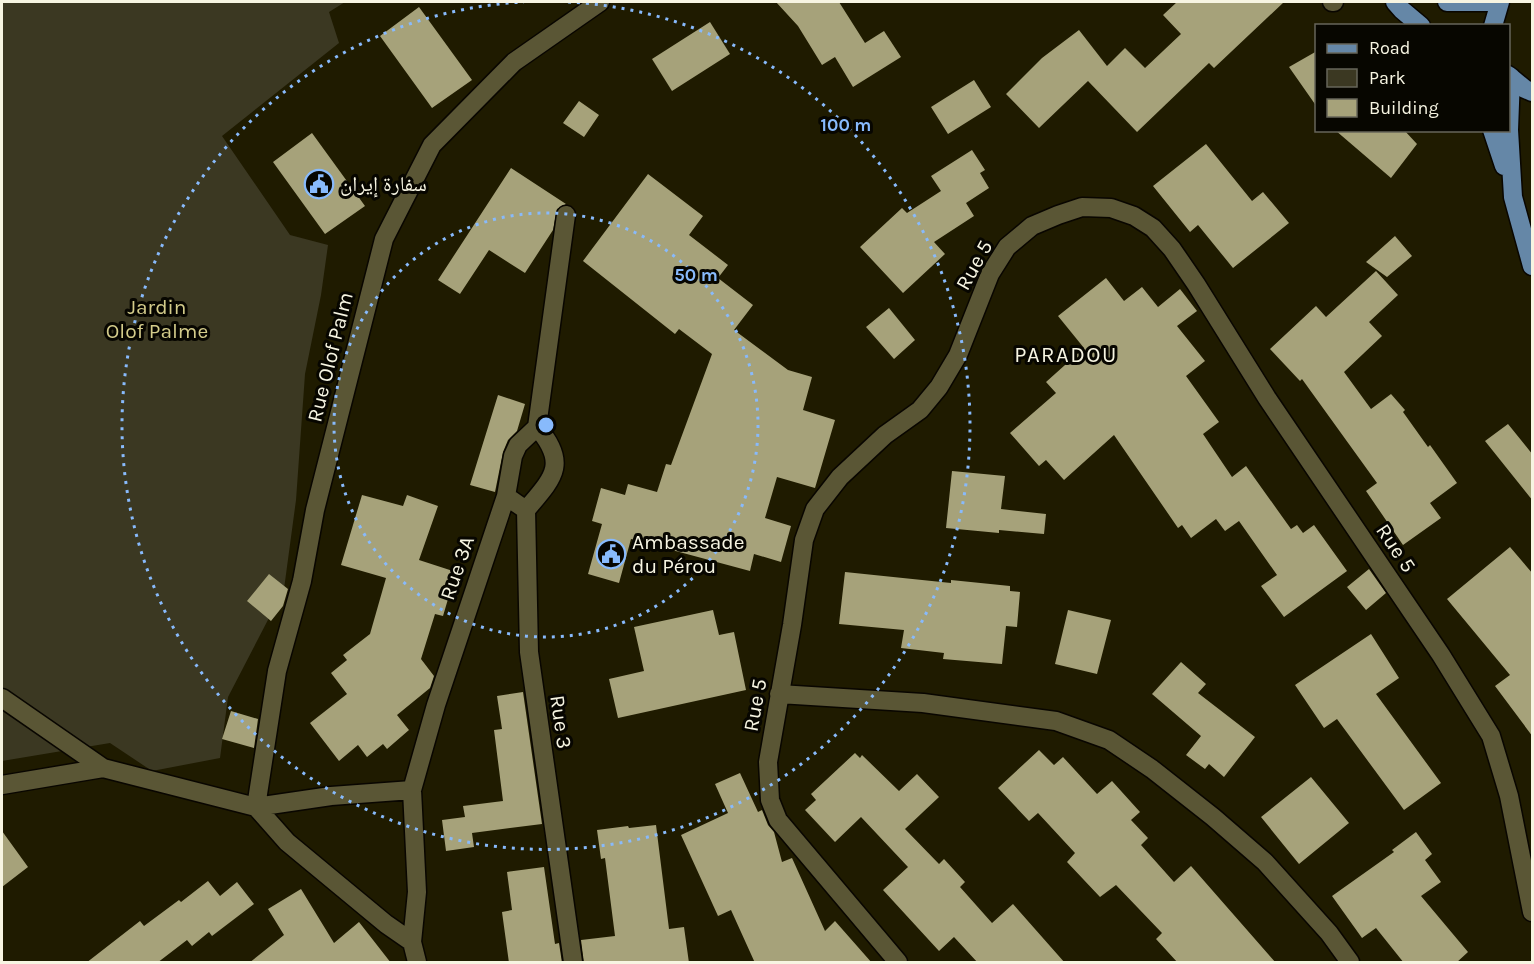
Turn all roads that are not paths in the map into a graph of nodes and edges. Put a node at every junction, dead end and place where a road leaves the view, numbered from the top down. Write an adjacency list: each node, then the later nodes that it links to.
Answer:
1 (600, 2): 23 (street, Rue Olof Palm)
2 (1447, 2): 3 (main road)
3 (1487, 2)
4 (1500, 2): 7 (main road)
5 (1403, 12): 6 (main road)
6 (1418, 24)
7 (1494, 24)
8 (1510, 76): 9 (main road)
9 (1533, 92)
10 (1493, 132): 12 (main road)
11 (1509, 132): 12 (main road)
12 (1513, 197): 14 (main road)
13 (566, 215): 15 (street)
14 (1533, 266)
15 (537, 427): 16 (street, Rue 3A); 17 (street)
16 (506, 496): 17 (street); 22 (street, Rue 3A)
17 (526, 510): 27 (street, Rue 3)
18 (779, 694): 24 (street, Rue 5); 28 (street, Rue 5); 29 (street)
19 (2, 698): 20 (street)
20 (103, 768): 21 (street); 23 (street)
21 (2, 785)
22 (412, 790): 23 (street); 25 (street, Rue 3A)
23 (256, 807): 25 (street)
24 (1533, 912)
25 (412, 942): 26 (street, Rue 3A)
26 (417, 963)
27 (573, 963)
28 (898, 963)
29 (1350, 963)

